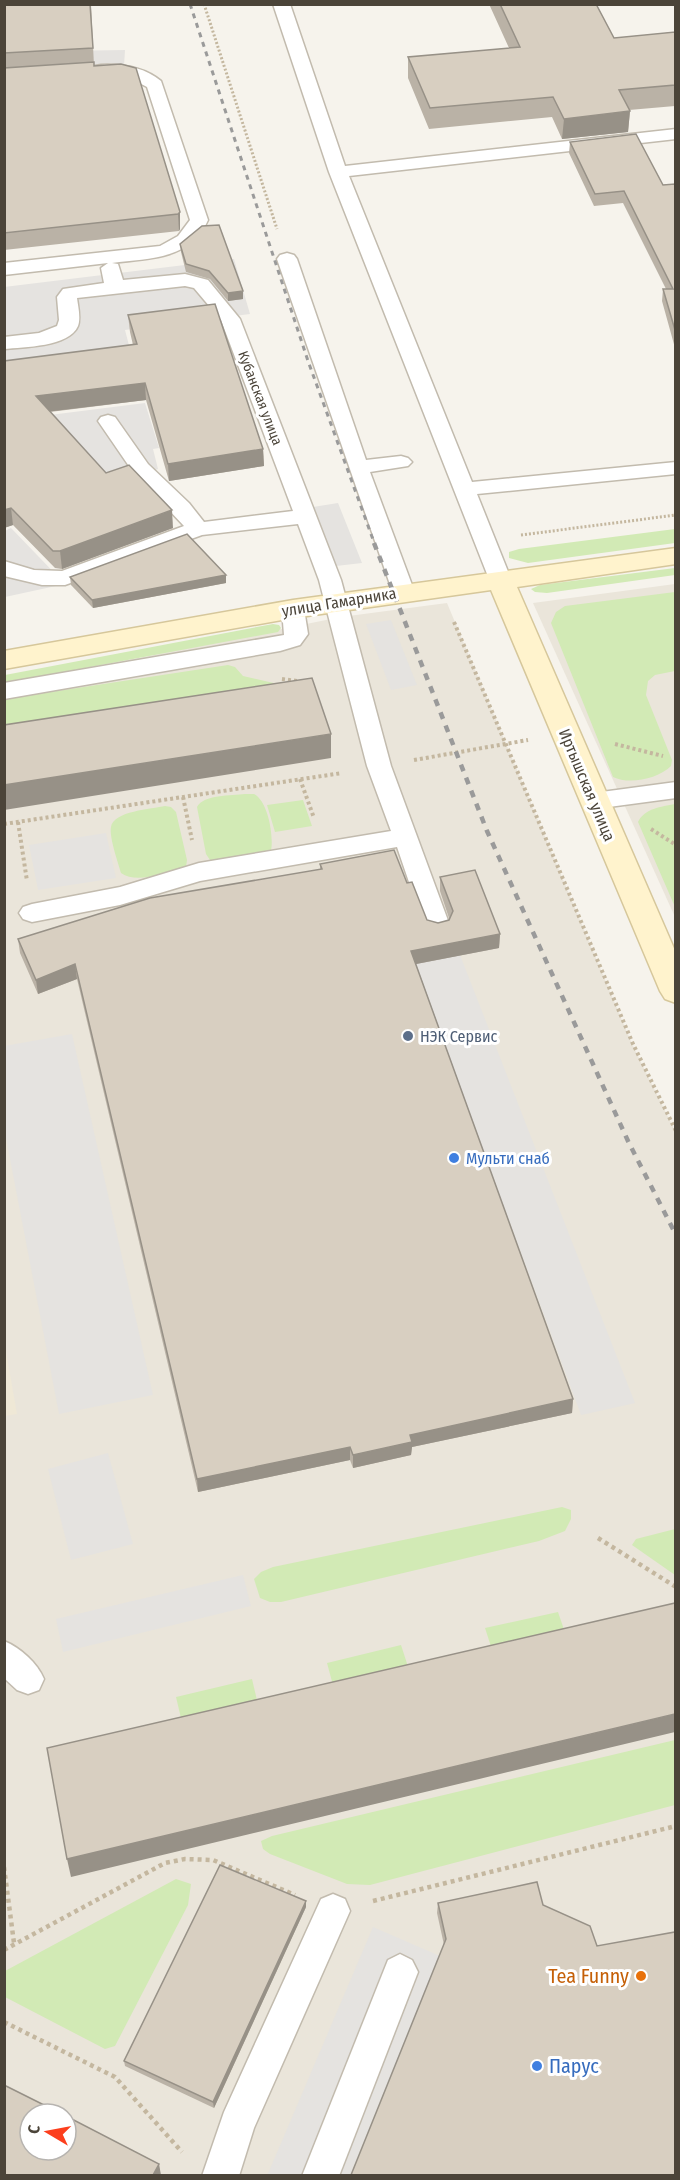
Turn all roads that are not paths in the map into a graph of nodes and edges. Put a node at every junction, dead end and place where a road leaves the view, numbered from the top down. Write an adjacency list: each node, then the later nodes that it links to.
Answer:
1 (281, 4): 4 (lane)
2 (85, 71): 5 (lane)
3 (675, 134): 4 (lane)
4 (338, 172): 14 (lane)
5 (109, 258): 7 (lane); 8 (lane)
6 (287, 259): 12 (lane)
7 (4, 269)
8 (114, 287): 9 (lane, Кубанская улица); 15 (lane, Кубанская улица)
9 (4, 343)
10 (108, 421): 16 (lane)
11 (401, 462): 12 (lane)
12 (358, 467): 20 (lane)
13 (675, 468): 14 (lane)
14 (464, 489): 19 (lane)
15 (305, 516): 16 (lane); 21 (lane, Кубанская улица)
16 (198, 529): 18 (lane)
17 (675, 556): 19 (main road, улица Гамарника)
18 (4, 568)
19 (500, 579): 20 (main road, улица Гамарника); 26 (main road, Иртышская улица)
20 (404, 592): 21 (main road, улица Гамарника)
21 (336, 603): 22 (main road, улица Гамарника); 27 (lane, Кубанская улица)
22 (293, 609): 23 (main road, улица Гамарника); 24 (lane)
23 (4, 660)
24 (4, 691)
25 (675, 790): 26 (lane)
26 (594, 801): 30 (main road, Иртышская улица)
27 (406, 837): 28 (lane); 29 (lane, Кубанская улица)
28 (32, 913)
29 (438, 926)
30 (675, 991)
31 (4, 1656): 32 (lane)
32 (27, 1679)
33 (333, 1911): 35 (lane)
34 (400, 1972): 36 (lane)
35 (220, 2175)
36 (320, 2175)

